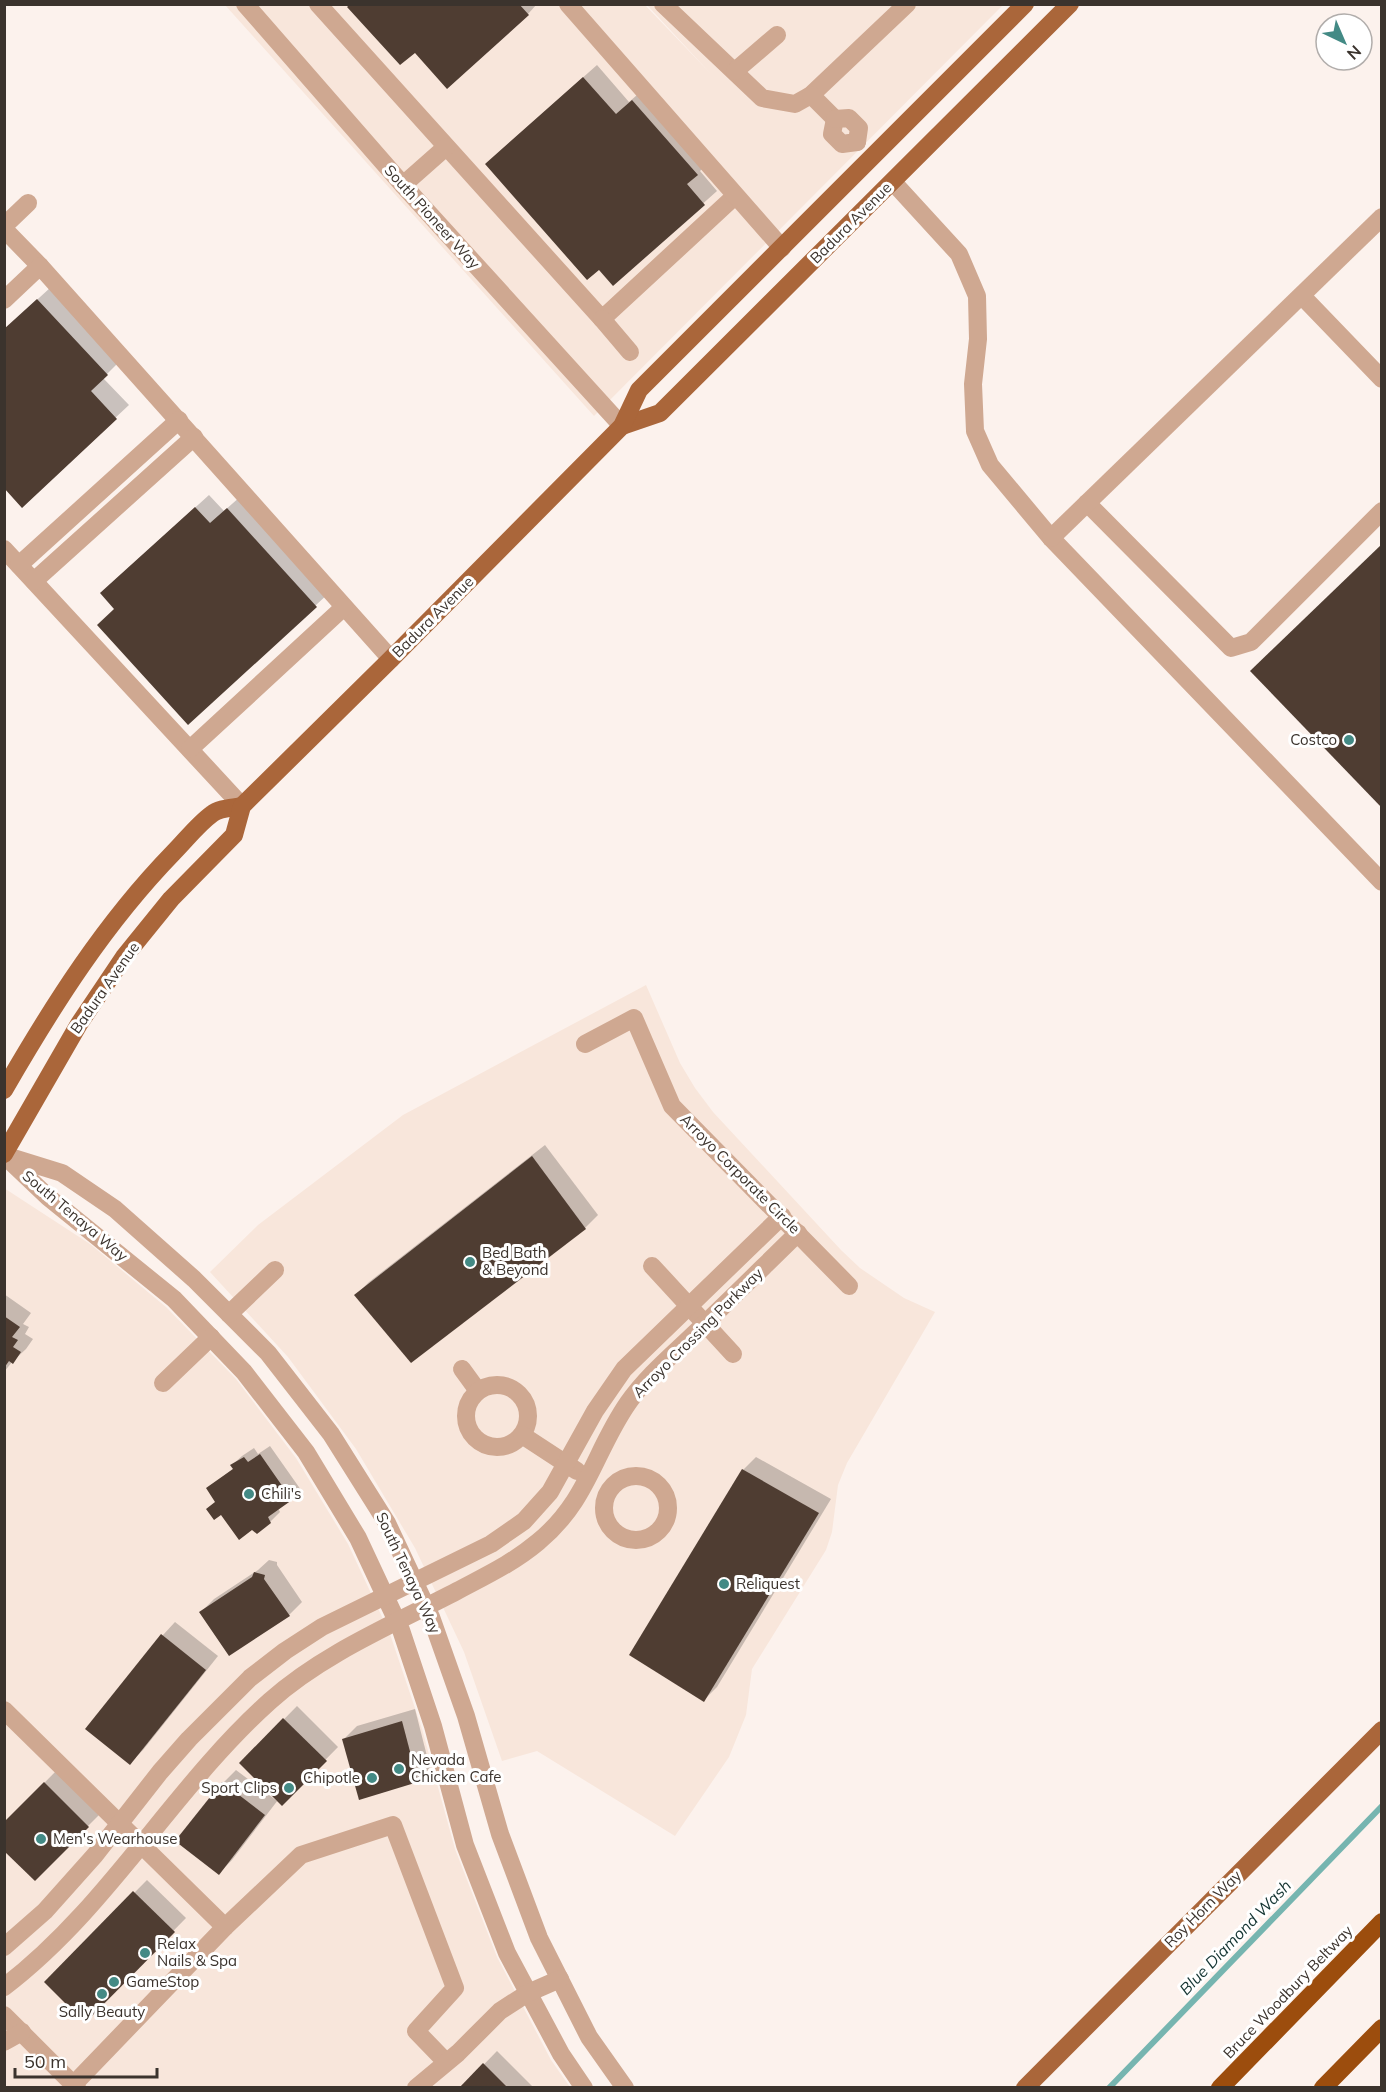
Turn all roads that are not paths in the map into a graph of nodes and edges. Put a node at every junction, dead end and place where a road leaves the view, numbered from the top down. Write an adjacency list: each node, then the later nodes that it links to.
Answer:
1 (245, 4): 14 (street, South Pioneer Way)
2 (318, 4): 11 (street)
3 (568, 4): 15 (street)
4 (663, 4): 9 (street)
5 (908, 4): 10 (street)
6 (1025, 4): 12 (main road, Badura Avenue)
7 (1070, 4): 13 (main road, Badura Avenue)
8 (777, 35): 9 (street)
9 (735, 71): 10 (street)
10 (811, 95): 12 (street)
11 (446, 147): 14 (street); 23 (street)
12 (872, 159): 13 (main road); 19 (main road, Badura Avenue)
13 (892, 182): 27 (main road, Badura Avenue); 31 (street)
14 (403, 185): 27 (street, South Pioneer Way)
15 (735, 196): 19 (street); 23 (street)
16 (28, 203): 18 (street)
17 (1382, 217): 21 (street)
18 (4, 228): 20 (street)
19 (782, 248): 27 (main road, Badura Avenue)
20 (40, 266): 22 (street); 26 (street)
21 (1302, 296): 25 (street); 29 (street)
22 (4, 300)
23 (602, 319): 24 (street)
24 (630, 352)
25 (1382, 379)
26 (179, 420): 28 (street); 33 (street)
27 (622, 426): 36 (main road, Badura Avenue)
28 (194, 437): 34 (street); 35 (street)
29 (1087, 503): 30 (street); 31 (street)
30 (1382, 511)
31 (1051, 538): 39 (street)
32 (4, 549): 33 (street)
33 (19, 565): 34 (street)
34 (34, 581): 37 (street)
35 (344, 607): 36 (street); 37 (street)
36 (391, 660): 38 (main road, Badura Avenue)
37 (190, 750): 38 (street)
38 (242, 806): 41 (main road, Badura Avenue); 42 (main road, Badura Avenue)
39 (1382, 882)
40 (585, 1044): 43 (street, Arroyo Corporate Circle)
41 (4, 1090)
42 (4, 1155): 49 (street, South Tenaya Way); 51 (street, South Tenaya Way)
43 (782, 1216): 44 (street, Arroyo Corporate Circle); 48 (street, Arroyo Crossing Parkway)
44 (798, 1233): 47 (street, Arroyo Corporate Circle); 50 (street, Arroyo Crossing Parkway)
45 (652, 1266): 48 (street)
46 (275, 1270): 49 (street)
47 (849, 1286)
48 (689, 1306): 50 (street); 57 (street, Arroyo Crossing Parkway)
49 (229, 1314): 60 (street, South Tenaya Way)
50 (705, 1323): 52 (street); 58 (street, Arroyo Crossing Parkway)
51 (211, 1337): 54 (street); 61 (street, South Tenaya Way)
52 (733, 1354)
53 (462, 1369): 55 (street)
54 (163, 1383)
55 (478, 1391): 56 (street); 56 (street)
56 (522, 1435): 57 (street)
57 (567, 1465): 58 (street); 60 (street, Arroyo Crossing Parkway)
58 (588, 1479): 59 (street); 62 (street, Arroyo Crossing Parkway)
59 (609, 1491)
60 (414, 1581): 61 (street, Arroyo Crossing Parkway); 62 (street, South Tenaya Way)
61 (385, 1596): 63 (street, South Tenaya Way); 66 (street, Arroyo Crossing Parkway)
62 (426, 1607): 63 (street, Arroyo Crossing Parkway); 71 (street, South Tenaya Way)
63 (397, 1622): 67 (street, Arroyo Crossing Parkway); 73 (street, South Tenaya Way)
64 (4, 1710): 66 (street)
65 (1382, 1730): 83 (main road, Roy Horn Way)
66 (120, 1823): 67 (street); 70 (street, Arroyo Crossing Parkway)
67 (141, 1845): 69 (street); 72 (street, Arroyo Crossing Parkway)
68 (1382, 1922): 84 (highway, Bruce Woodbury Beltway)
69 (225, 1927): 78 (street); 79 (street)
70 (4, 1947)
71 (560, 1979): 73 (street); 82 (street, South Tenaya Way)
72 (4, 1987)
73 (528, 1993): 78 (street); 81 (street, South Tenaya Way)
74 (4, 2015): 76 (street)
75 (1381, 2028): 85 (highway)
76 (21, 2032): 77 (street); 79 (street)
77 (4, 2042)
78 (446, 2062): 80 (street)
79 (76, 2086)
80 (416, 2088)
81 (584, 2088)
82 (625, 2088)
83 (1025, 2088)
84 (1220, 2088)
85 (1323, 2088)

